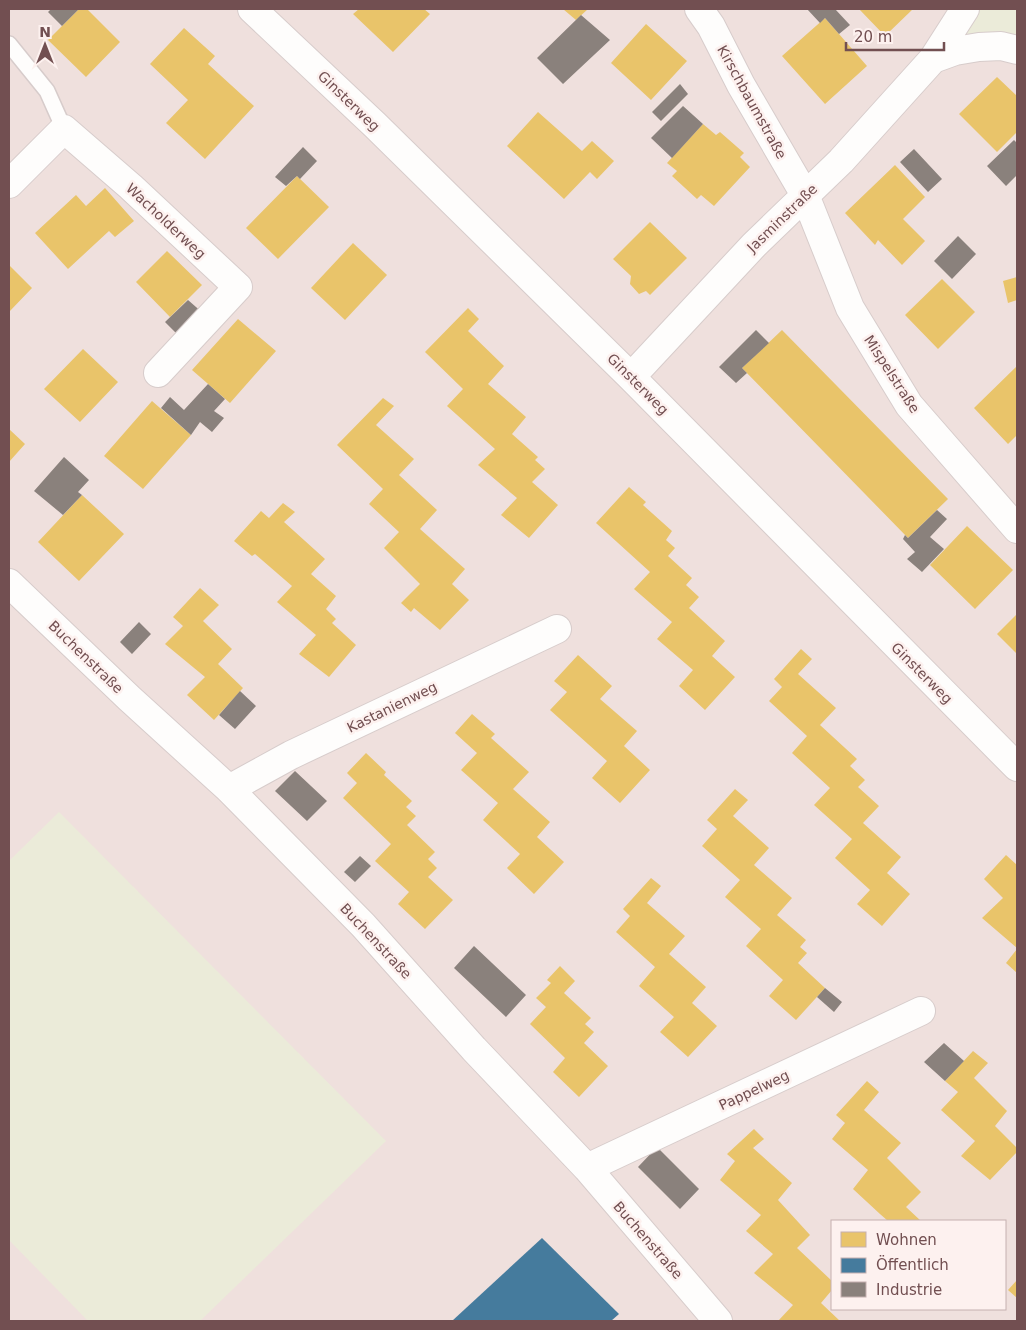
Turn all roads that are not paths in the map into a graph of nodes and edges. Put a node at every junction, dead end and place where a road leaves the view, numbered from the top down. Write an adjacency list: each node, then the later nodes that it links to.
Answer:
1 (252, 9): 11 (street, Ginsterweg)
2 (699, 9): 9 (street, Kirschbaumstraße)
3 (965, 9): 6 (street, Jasminstraße)
4 (9, 44): 7 (lane)
5 (1009, 48): 6 (street, Jasminstraße)
6 (933, 59): 9 (street, Jasminstraße)
7 (64, 130): 8 (street); 10 (street, Wacholderweg)
8 (9, 184)
9 (805, 196): 11 (street, Jasminstraße); 12 (street, Mispelstraße)
10 (158, 373)
11 (631, 377): 15 (street, Ginsterweg)
12 (1017, 529)
13 (9, 583): 16 (street, Buchenstraße)
14 (557, 629): 16 (street, Kastanienweg)
15 (1017, 767)
16 (229, 789): 18 (street, Buchenstraße)
17 (921, 1011): 18 (street, Pappelweg)
18 (587, 1168): 19 (street, Buchenstraße)
19 (718, 1321)

